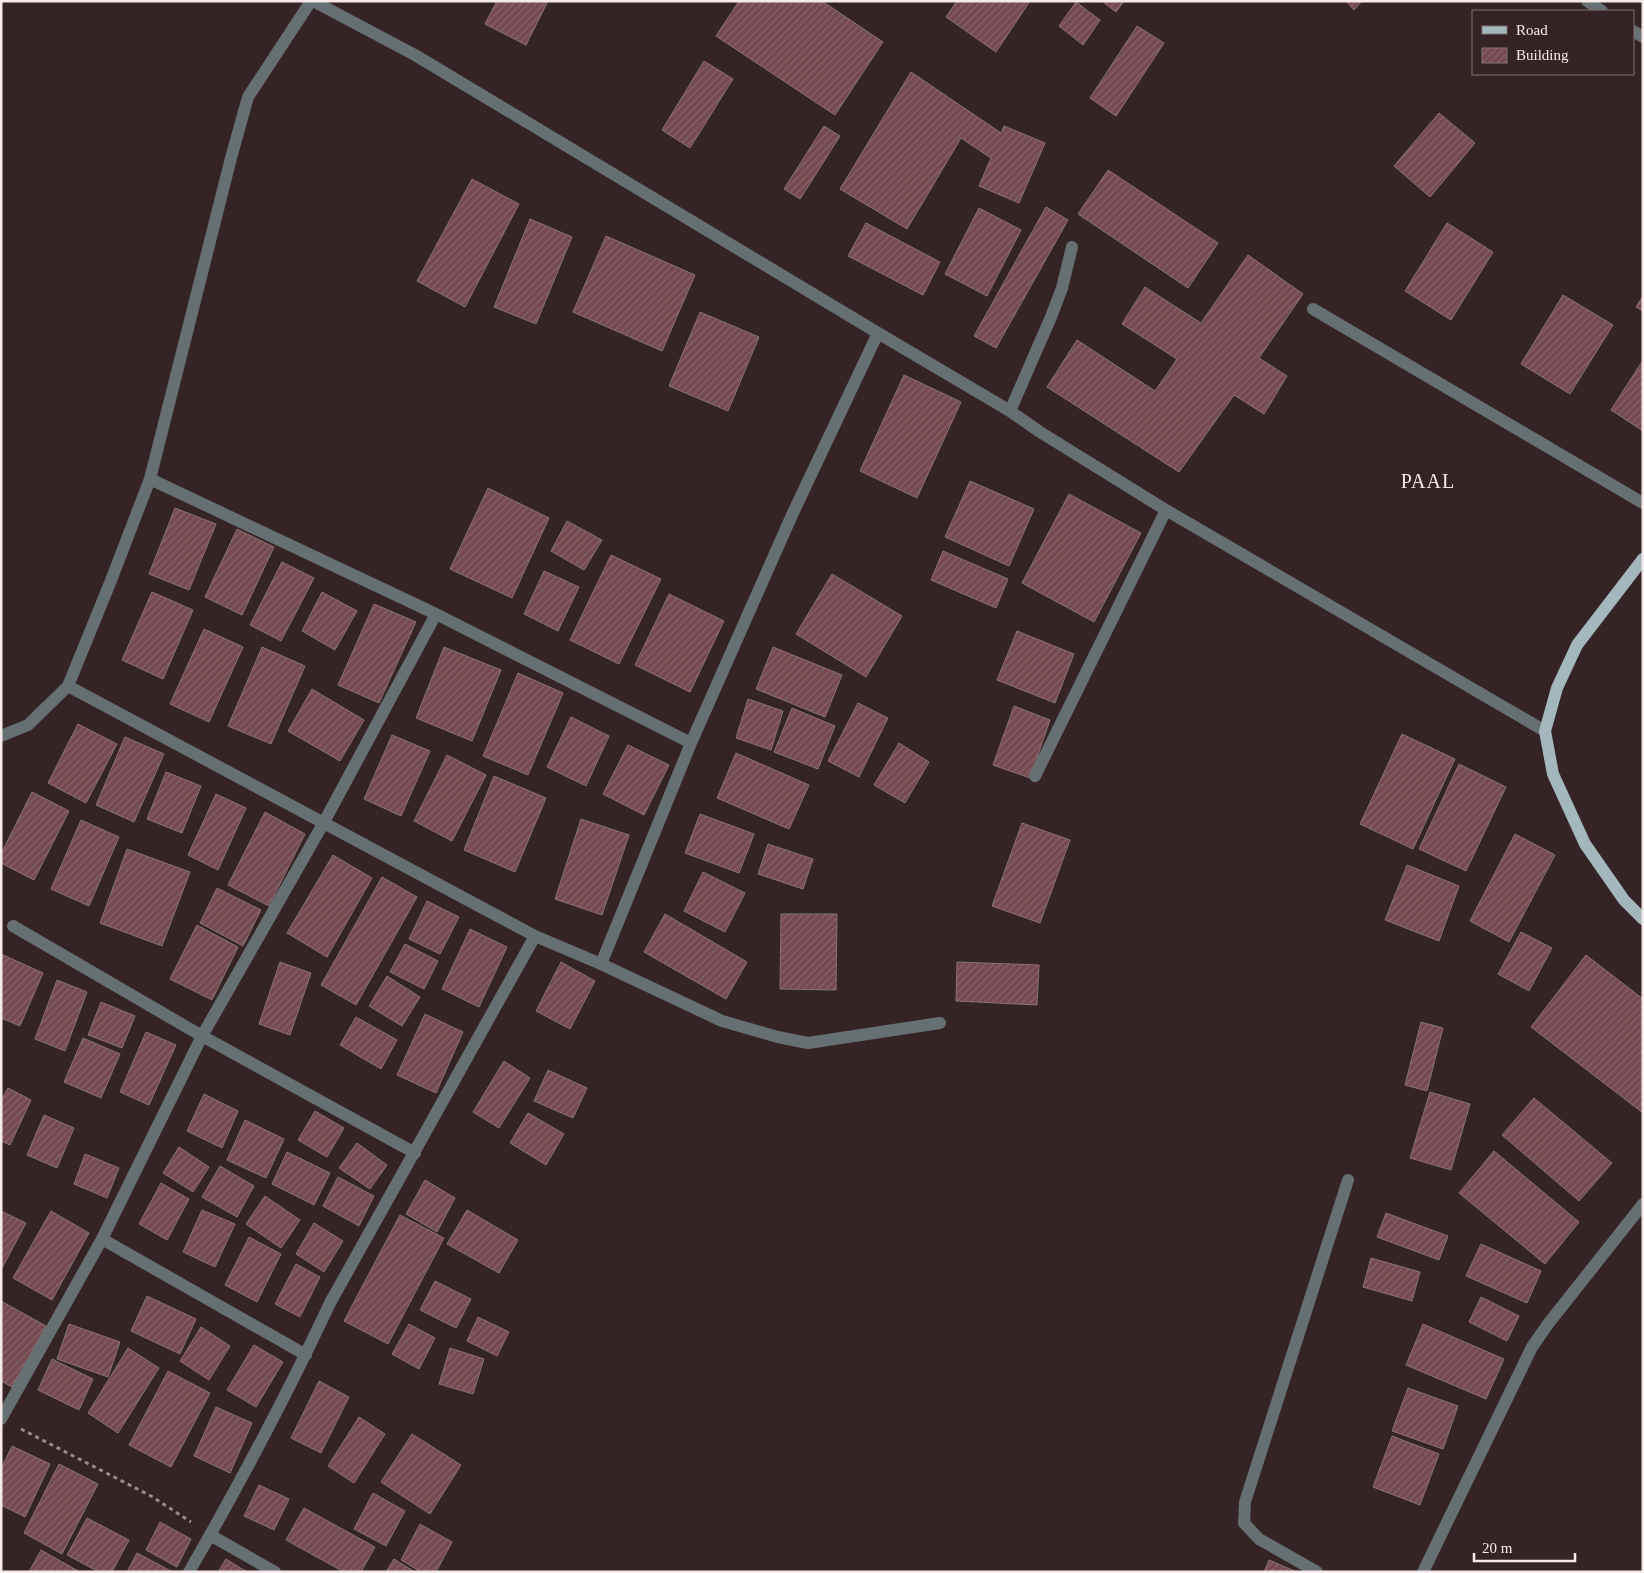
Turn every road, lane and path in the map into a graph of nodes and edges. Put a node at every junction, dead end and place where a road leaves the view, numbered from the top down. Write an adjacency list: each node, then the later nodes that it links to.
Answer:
1 (312, 1): 6 (street); 8 (street)
2 (1587, 1): 3 (street)
3 (1600, 10)
4 (1072, 247): 7 (street)
5 (1313, 309): 9 (street)
6 (878, 333): 7 (street); 16 (street)
7 (1010, 410): 10 (street)
8 (150, 478): 12 (street); 13 (street)
9 (1643, 503)
10 (1166, 510): 14 (street); 17 (street)
11 (1643, 559): 14 (main road)
12 (436, 614): 16 (street); 18 (street)
13 (68, 686): 15 (street); 18 (street)
14 (1546, 731): 19 (main road)
15 (1, 736)
16 (692, 743): 22 (street)
17 (1035, 776)
18 (323, 824): 21 (street); 24 (street)
19 (1643, 919)
20 (13, 926): 24 (street)
21 (535, 936): 22 (street); 25 (street)
22 (600, 964): 23 (street)
23 (940, 1024)
24 (202, 1036): 25 (street); 28 (street)
25 (415, 1153): 29 (street)
26 (1348, 1180): 34 (street)
27 (1643, 1204): 35 (street)
28 (102, 1239): 29 (street); 30 (street)
29 (306, 1354): 31 (street)
30 (1, 1419): 31 (path)
31 (210, 1535): 32 (street); 33 (street)
32 (189, 1572)
33 (275, 1572)
34 (1317, 1572)
35 (1423, 1572)

